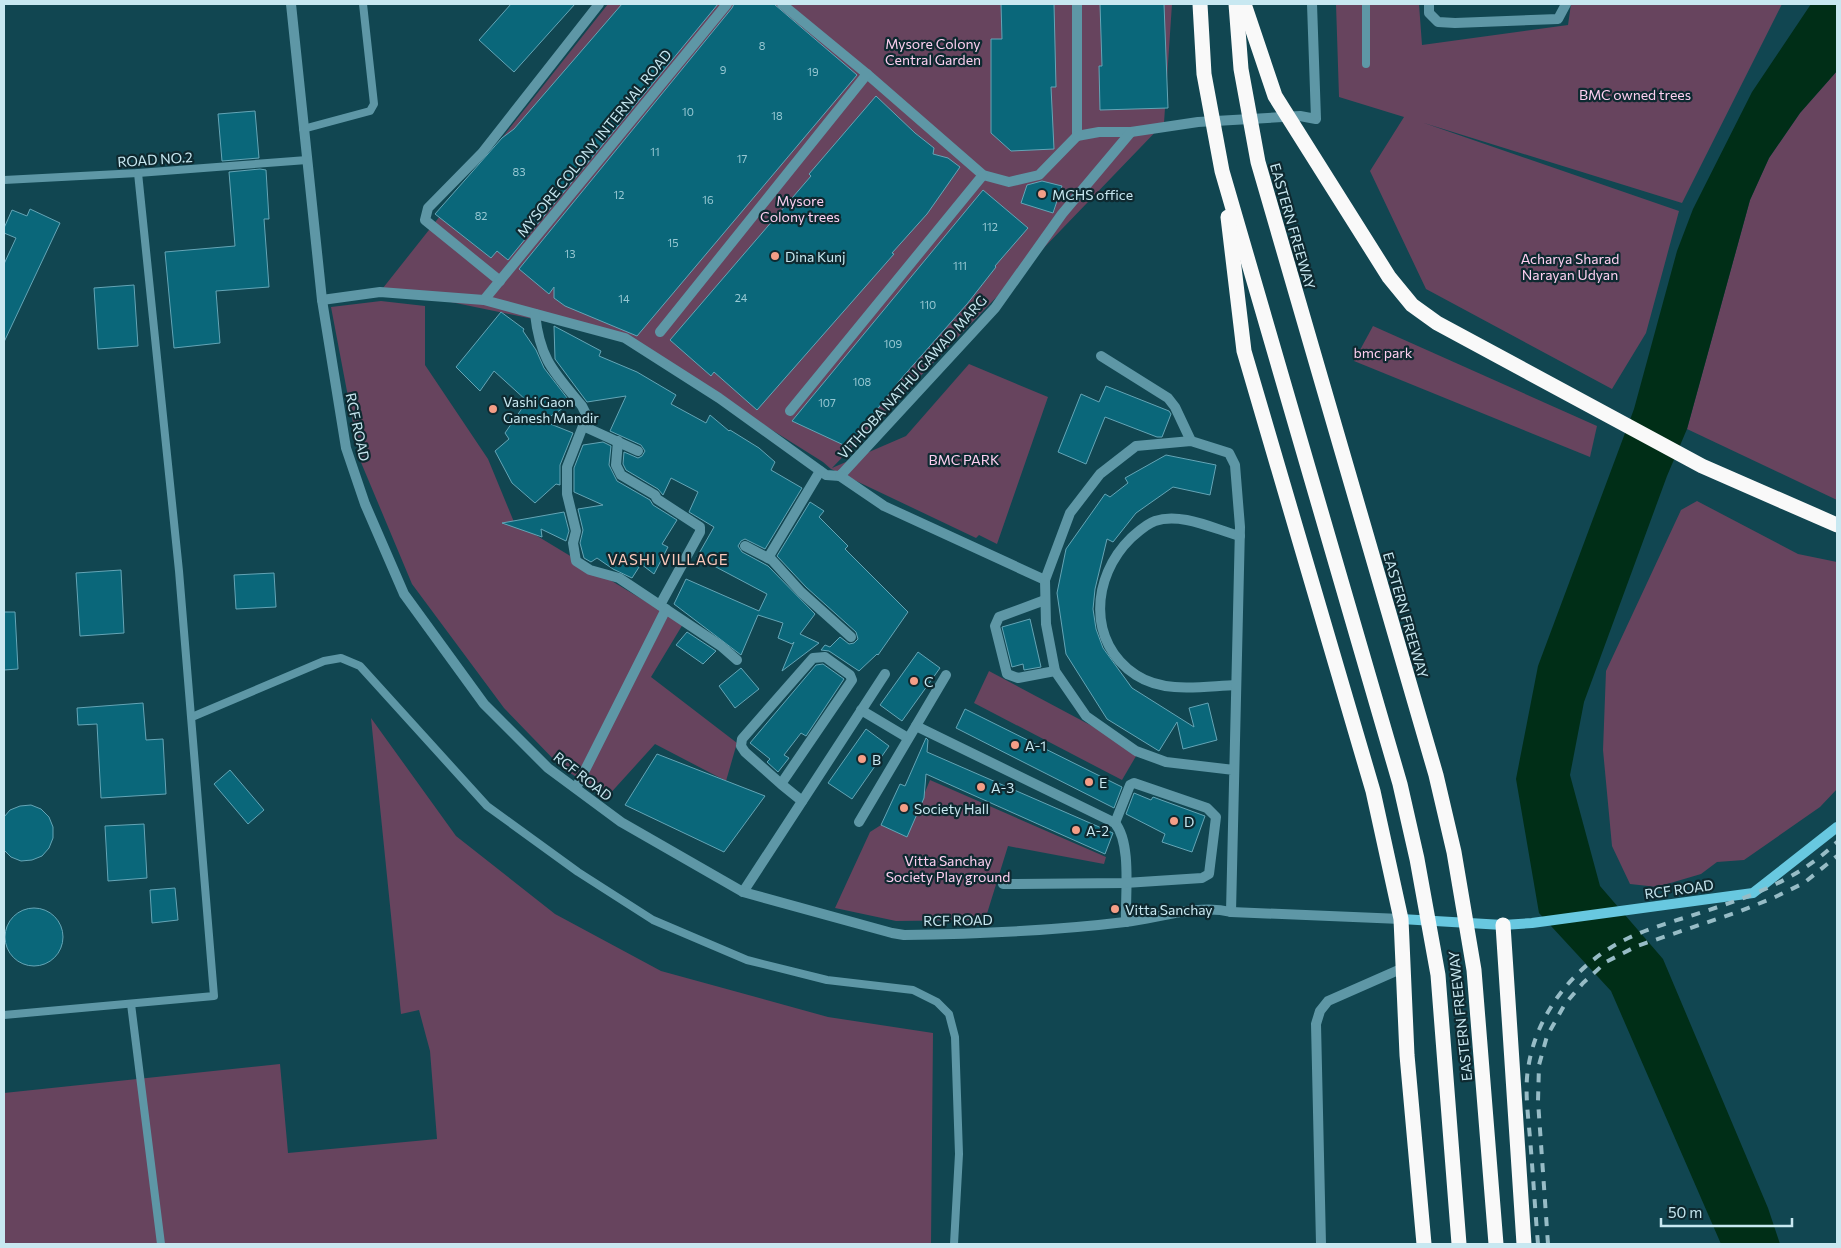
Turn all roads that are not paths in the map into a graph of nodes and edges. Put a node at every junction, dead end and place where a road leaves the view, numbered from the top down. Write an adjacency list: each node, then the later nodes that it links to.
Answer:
1 (291, 4): 16 (street, RCF ROAD)
2 (363, 4): 16 (lane)
3 (599, 4): 24 (street)
4 (726, 4): 24 (street, MYSORE COLONY INTERNAL ROAD)
5 (782, 4): 15 (street)
6 (1077, 4): 18 (street)
7 (1200, 4): 20 (highway, EASTERN FREEWAY)
8 (1236, 4): 76 (highway, EASTERN FREEWAY)
9 (1244, 4): 37 (highway)
10 (1312, 4): 17 (street)
11 (1366, 4): 14 (lane)
12 (1429, 4): 13 (street)
13 (1566, 4)
14 (1366, 64)
15 (867, 74): 22 (street); 28 (street)
16 (303, 129): 19 (street, RCF ROAD)
17 (1131, 132): 18 (street); 36 (street, VITHOBA NATHU GAWAD MARG)
18 (1077, 136): 22 (street)
19 (307, 160): 21 (lane, ROAD NO.2); 25 (street, RCF ROAD)
20 (1222, 171): 65 (highway); 75 (highway, EASTERN FREEWAY)
21 (138, 173): 23 (lane, ROAD NO.2); 51 (lane)
22 (984, 175): 30 (street)
23 (4, 180)
24 (500, 281): 26 (street, MYSORE COLONY INTERNAL ROAD)
25 (322, 300): 26 (street, VITHOBA NATHU GAWAD MARG); 56 (street, RCF ROAD)
26 (484, 300): 27 (street, VITHOBA NATHU GAWAD MARG)
27 (535, 314): 31 (street); 35 (street, VITHOBA NATHU GAWAD MARG)
28 (660, 332)
29 (1101, 356): 33 (street)
30 (790, 411)
31 (583, 426): 32 (street); 43 (street)
32 (618, 441): 34 (street); 43 (street)
33 (1191, 441): 38 (street); 41 (street)
34 (638, 451)
35 (820, 471): 36 (street, VITHOBA NATHU GAWAD MARG); 40 (street)
36 (840, 476): 41 (street)
37 (1837, 525)
38 (1240, 536): 49 (street); 49 (street)
39 (745, 546): 40 (street)
40 (768, 558): 44 (street)
41 (1045, 580): 42 (street)
42 (1045, 600): 46 (street); 46 (street)
43 (663, 607): 45 (street); 56 (street)
44 (851, 637)
45 (738, 660)
46 (1055, 671): 54 (street)
47 (885, 674): 50 (street)
48 (946, 675): 52 (street)
49 (1236, 685): 54 (street)
50 (861, 710): 53 (street); 57 (street)
51 (192, 717): 69 (lane); 72 (lane)
52 (916, 726): 53 (street); 59 (street)
53 (908, 738): 58 (street)
54 (1234, 770): 64 (street)
55 (782, 784): 55 (street); 57 (street)
56 (576, 788): 63 (street, RCF ROAD)
57 (802, 801): 63 (street)
58 (858, 822)
59 (1115, 822): 61 (street); 61 (street)
60 (1837, 827): 67 (main road, RCF ROAD)
61 (1126, 883): 62 (street); 66 (street)
62 (1003, 884)
63 (743, 892): 66 (street, RCF ROAD)
64 (1231, 912): 65 (street, RCF ROAD); 66 (street, RCF ROAD)
65 (1401, 919): 67 (main road, RCF ROAD); 68 (highway)
66 (1126, 922)
67 (1503, 925): 77 (highway)
68 (1403, 968): 73 (street); 74 (highway)
69 (131, 1004): 70 (lane); 71 (lane)
70 (4, 1015)
71 (161, 1244)
72 (954, 1244)
73 (1321, 1244)
74 (1424, 1244)
75 (1459, 1244)
76 (1496, 1244)
77 (1524, 1244)

